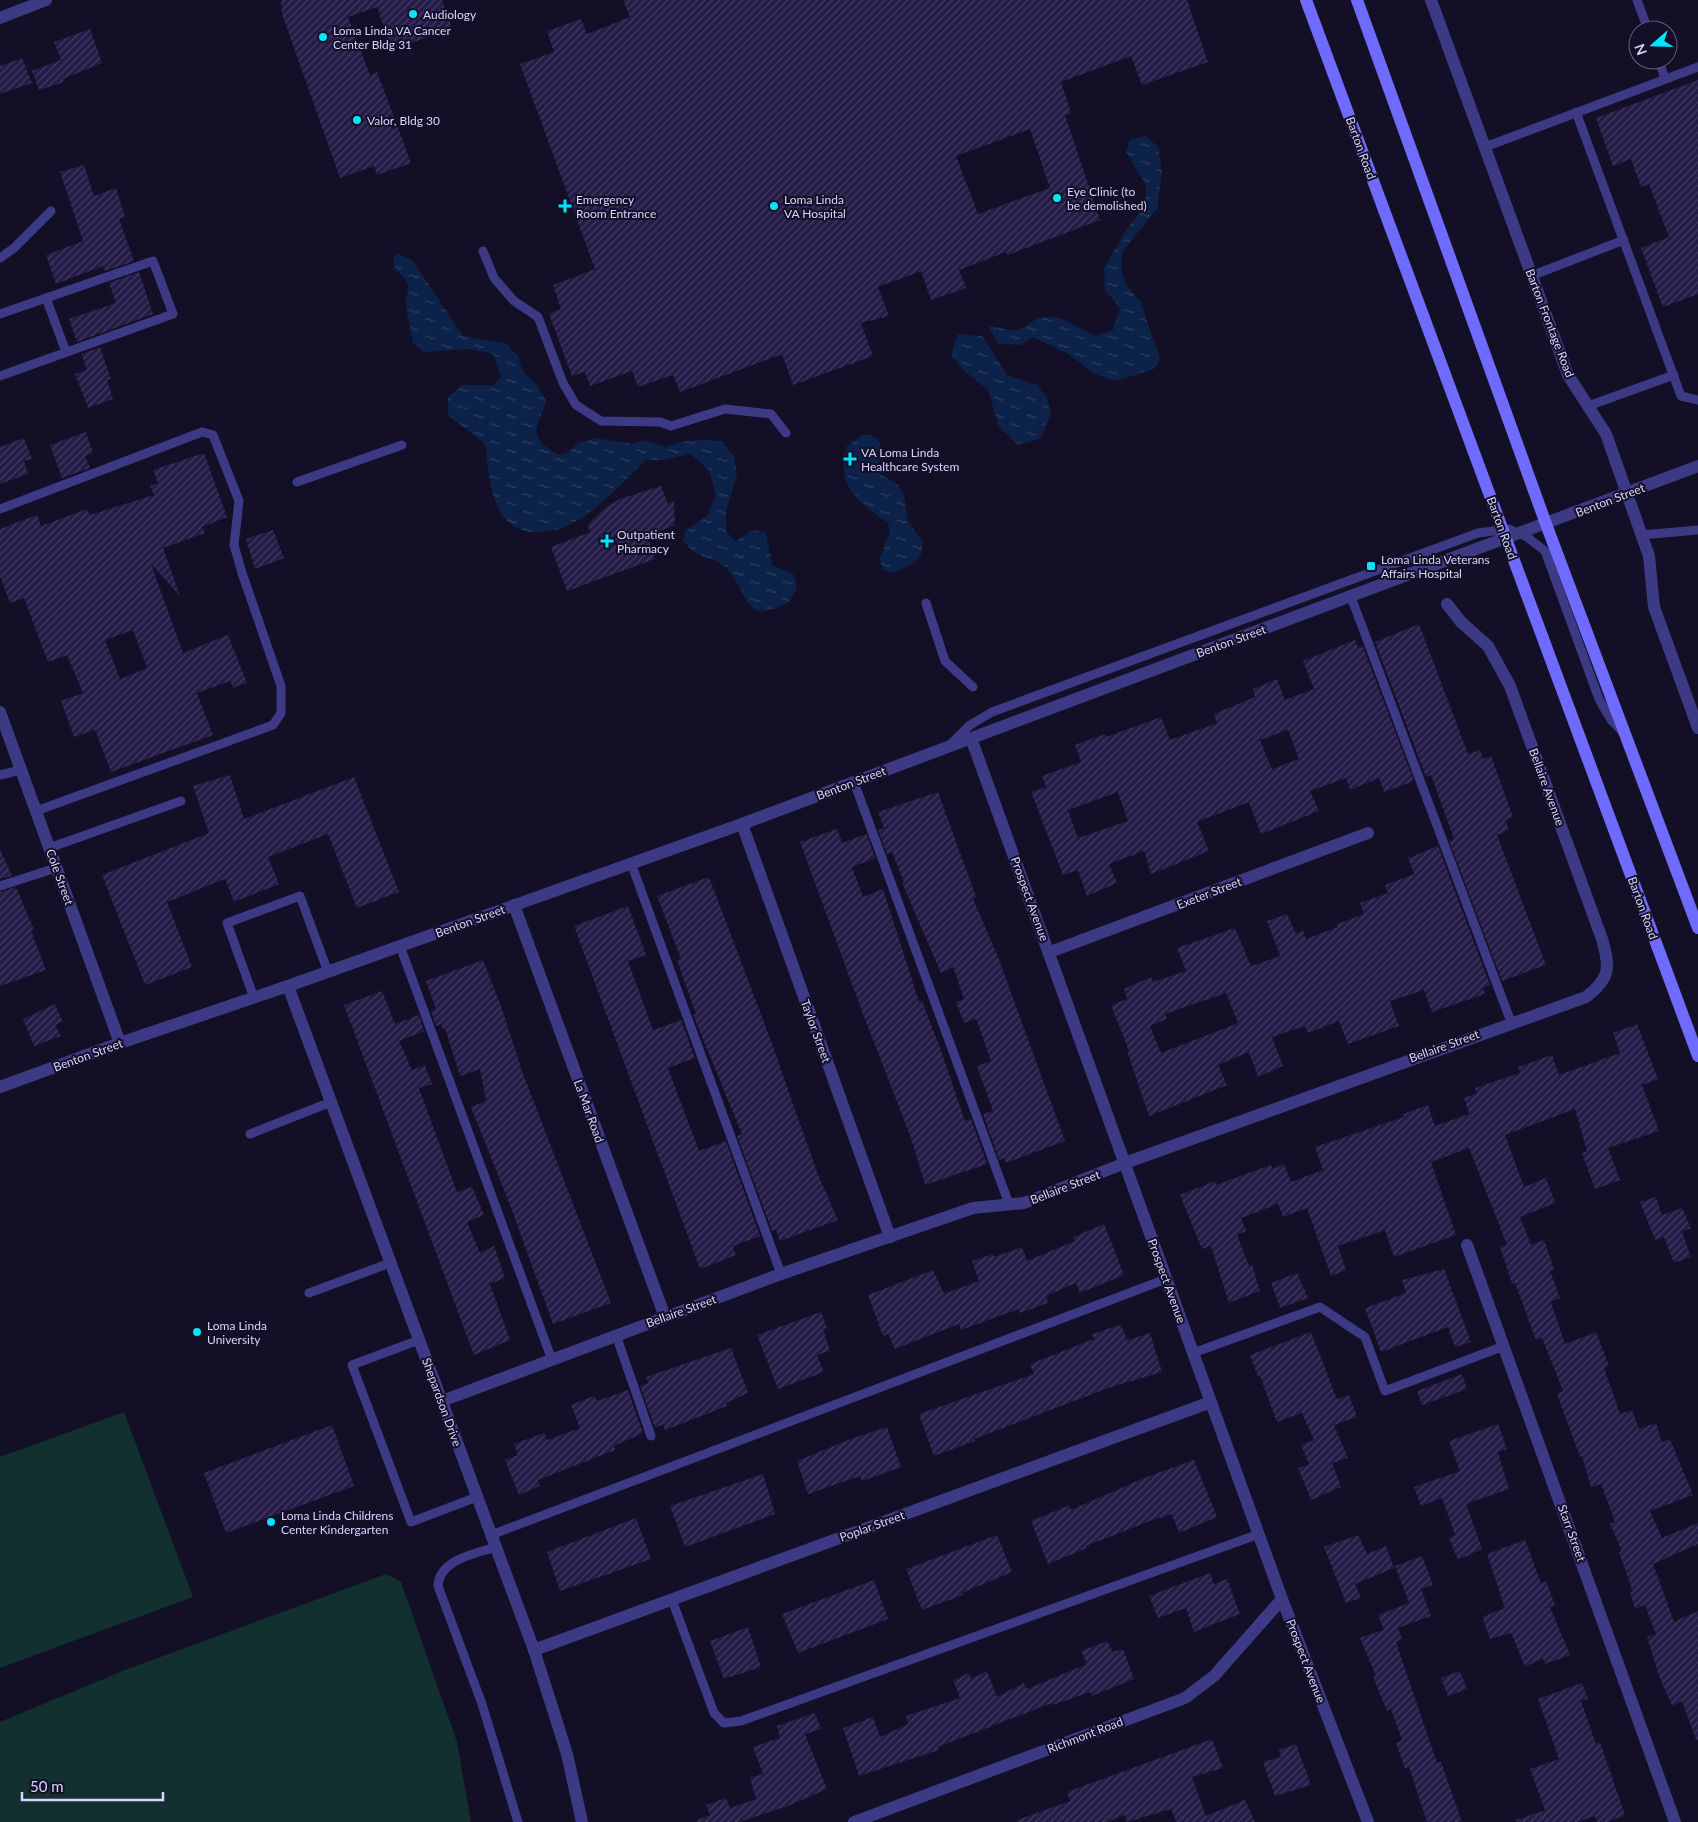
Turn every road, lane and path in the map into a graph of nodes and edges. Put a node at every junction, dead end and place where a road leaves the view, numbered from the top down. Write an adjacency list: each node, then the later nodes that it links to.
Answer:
1 (46, 0): 6 (street)
2 (1306, 0): 33 (main road, Barton Road)
3 (1357, 0): 31 (main road)
4 (1431, 0): 12 (street, Barton Frontage Road)
5 (1637, 0): 7 (lane)
6 (0, 18)
7 (1644, 20)
8 (1698, 67): 10 (lane)
9 (1663, 70): 10 (lane)
10 (1666, 79): 11 (lane)
11 (1576, 112): 12 (lane); 14 (lane)
12 (1485, 147): 17 (street, Barton Frontage Road)
13 (51, 211): 16 (lane)
14 (1624, 240): 17 (lane); 21 (lane)
15 (483, 251): 25 (lane)
16 (0, 258)
17 (1531, 276): 24 (street, Barton Frontage Road)
18 (46, 298): 19 (lane); 20 (lane); 20 (lane)
19 (0, 314)
20 (66, 352): 22 (lane)
21 (1674, 375): 23 (lane); 24 (lane)
22 (0, 376)
23 (1698, 400)
24 (1588, 406): 29 (street, Barton Frontage Road)
25 (786, 433)
26 (402, 445): 28 (lane)
27 (1698, 466): 29 (street, Benton Street)
28 (297, 482)
29 (1627, 494): 31 (street, Benton Street); 35 (street, Barton Frontage Road)
30 (0, 509): 49 (lane)
31 (1546, 524): 34 (street, Benton Street); 42 (main road)
32 (1698, 530): 35 (lane)
33 (1504, 534): 34 (street, Benton Street); 36 (street, Benton Street); 44 (lane); 66 (main road, Barton Road)
34 (1519, 534): 42 (lane)
35 (1642, 536): 41 (street, Barton Frontage Road)
36 (1351, 597): 43 (street, Benton Street); 64 (lane)
37 (926, 603): 39 (lane)
38 (1447, 604): 62 (street, Bellaire Avenue)
39 (972, 687)
40 (1, 716): 45 (street, Cole Street)
41 (1698, 728)
42 (1628, 737): 57 (main road)
43 (970, 738): 44 (street, Benton Street); 59 (street, Prospect Avenue)
44 (949, 746): 47 (street, Benton Street)
45 (21, 770): 46 (lane); 49 (street, Cole Street)
46 (0, 775)
47 (854, 782): 50 (street, Benton Street); 71 (lane)
48 (181, 801): 52 (lane)
49 (36, 811): 52 (street, Cole Street)
50 (742, 824): 53 (street, Benton Street); 72 (street, Taylor Street)
51 (1368, 833): 59 (street, Exeter Street)
52 (49, 848): 54 (street, Cole Street)
53 (631, 863): 56 (street, Benton Street); 75 (lane)
54 (56, 868): 55 (lane); 65 (street, Cole Street)
55 (0, 886)
56 (514, 905): 58 (street, Benton Street); 78 (street, La Mar Road)
57 (1698, 928)
58 (400, 946): 60 (street, Benton Street); 83 (lane)
59 (1050, 952): 70 (street, Prospect Avenue)
60 (328, 972): 61 (street, Benton Street); 63 (lane)
61 (288, 986): 63 (street, Benton Street); 68 (street, Shepardson Drive)
62 (1598, 988): 64 (street, Bellaire Street)
63 (254, 998): 65 (street, Benton Street)
64 (1511, 1022): 70 (street, Bellaire Street)
65 (120, 1043): 67 (street, Benton Street)
66 (1698, 1056)
67 (0, 1087)
68 (331, 1102): 69 (lane); 74 (street, Shepardson Drive)
69 (250, 1134)
70 (1125, 1163): 71 (street, Bellaire Street); 76 (street, Prospect Avenue)
71 (1010, 1204): 72 (street, Bellaire Street)
72 (890, 1237): 75 (street, Bellaire Street)
73 (1467, 1245): 81 (street, Starr Street)
74 (390, 1263): 77 (lane); 80 (street, Shepardson Drive)
75 (781, 1274): 78 (street, Bellaire Street)
76 (1166, 1279): 82 (street, Prospect Avenue); 89 (lane)
77 (309, 1293)
78 (665, 1317): 79 (street, Bellaire Street)
79 (616, 1335): 83 (street, Bellaire Street); 86 (lane)
80 (419, 1340): 84 (street, Shepardson Drive); 87 (lane)
81 (1504, 1346): 82 (lane); 99 (street, Starr Street)
82 (1193, 1353): 85 (street, Prospect Avenue)
83 (552, 1360): 84 (street, Bellaire Street)
84 (442, 1401): 87 (street, Shepardson Drive)
85 (1211, 1402): 88 (street, Prospect Avenue); 92 (street, Poplar Street)
86 (651, 1436)
87 (477, 1497): 89 (street, Shepardson Drive)
88 (1259, 1534): 91 (street, Prospect Avenue); 92 (lane)
89 (491, 1535): 90 (street, Shepardson Drive)
90 (495, 1547): 93 (street, Shepardson Drive); 95 (lane)
91 (1282, 1598): 94 (street, Richmont Road); 98 (street, Prospect Avenue)
92 (672, 1600): 93 (street, Poplar Street)
93 (534, 1650): 96 (street, Shepardson Drive)
94 (889, 1816): 97 (street, Richmont Road)
95 (518, 1822)
96 (582, 1822)
97 (854, 1822)
98 (1368, 1822)
99 (1675, 1822)

